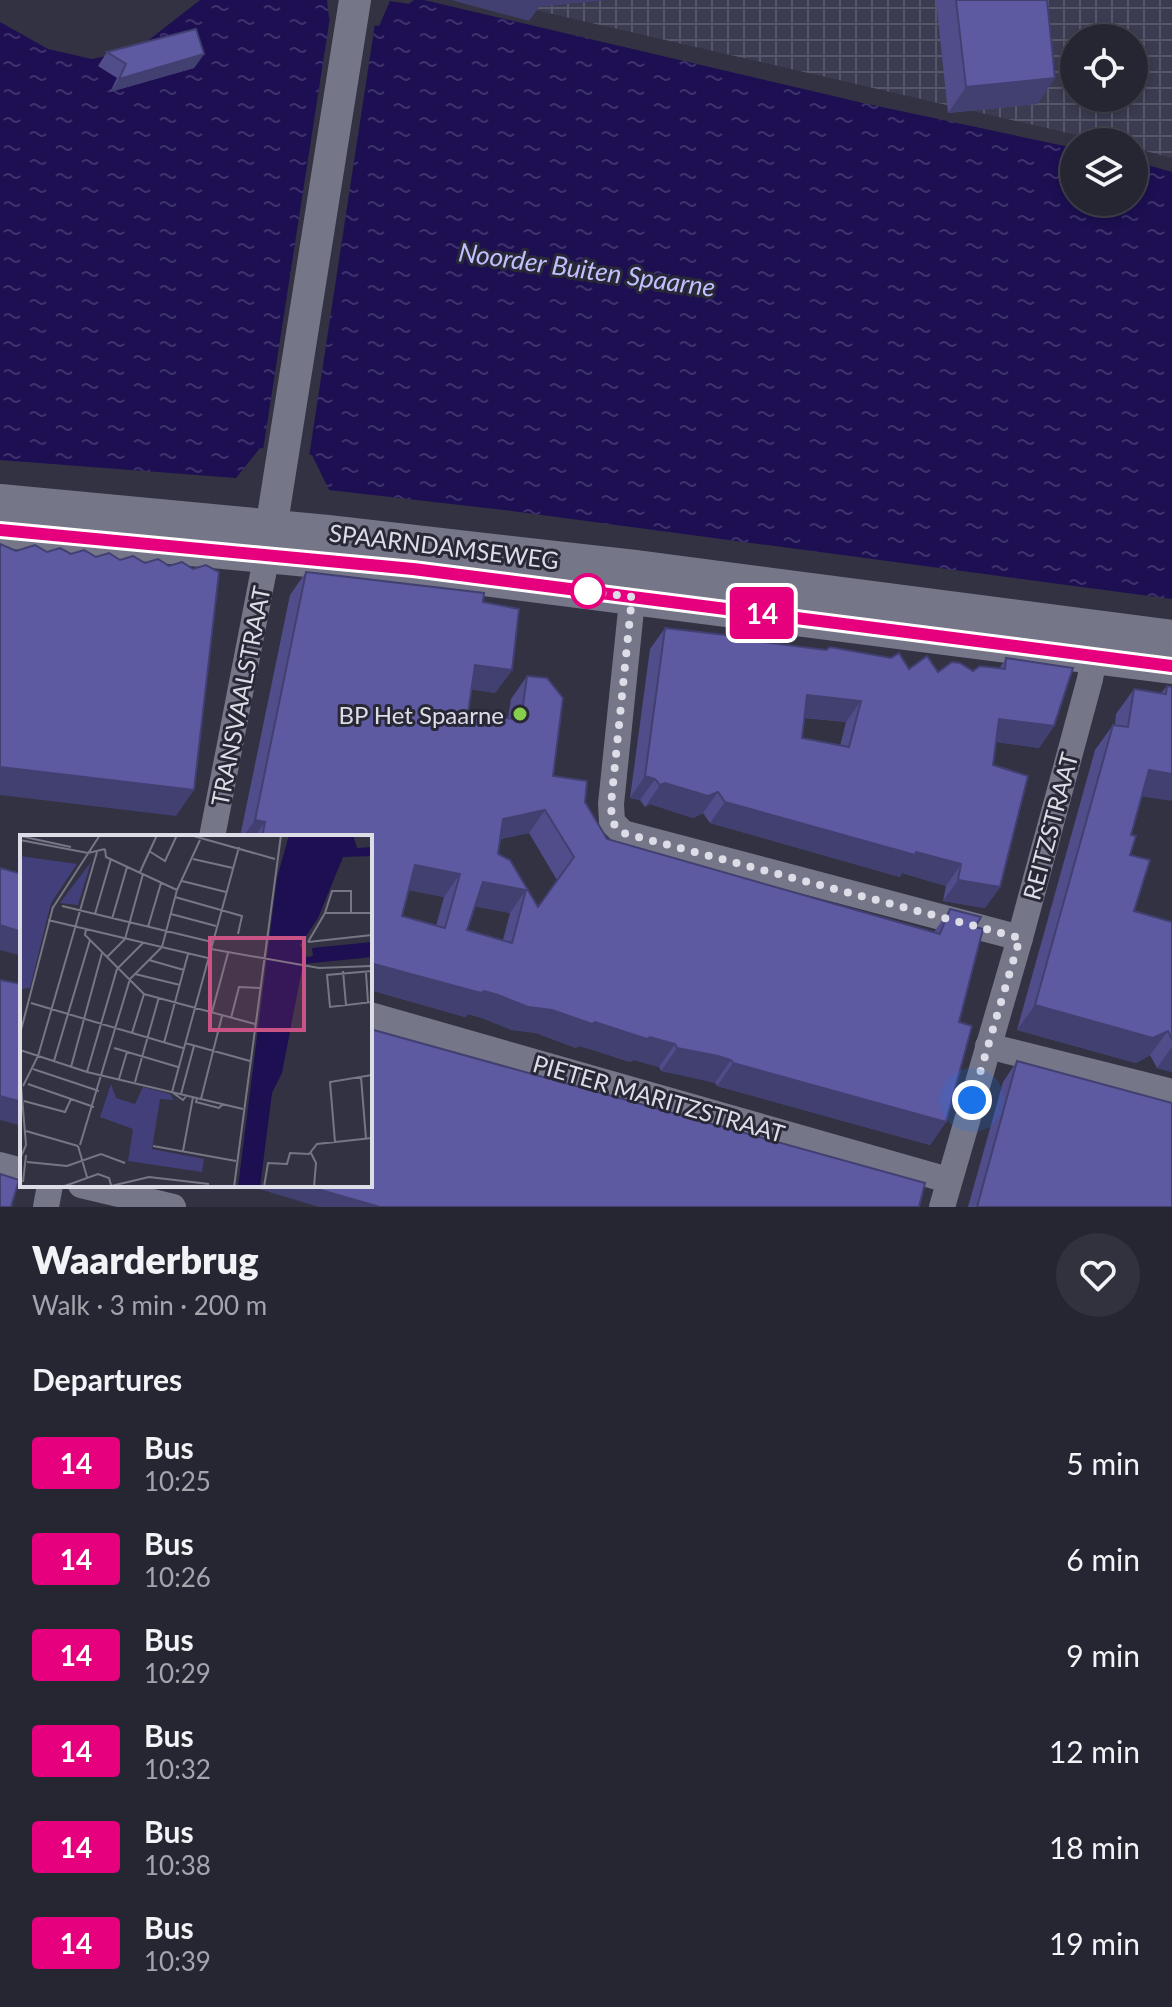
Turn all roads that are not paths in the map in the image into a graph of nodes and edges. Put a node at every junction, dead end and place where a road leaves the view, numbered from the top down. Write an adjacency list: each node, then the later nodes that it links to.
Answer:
1 (354, 10): 4 (street)
2 (0, 502): 4 (main road, SPAARNDAMSEWEG)
3 (0, 530): 4 (main road, SPAARNDAMSEWEG)
4 (269, 541): 5 (main road, SPAARNDAMSEWEG); 9 (street, TRANSVAALSTRAAT)
5 (634, 582): 7 (main road, SPAARNDAMSEWEG); 10 (street)
6 (1172, 638): 7 (main road, SPAARNDAMSEWEG)
7 (1097, 642): 8 (main road, SPAARNDAMSEWEG); 10 (street, REITZSTRAAT)
8 (1172, 666)
9 (212, 835)
10 (1020, 938): 12 (street, REITZSTRAAT)
11 (372, 1016): 16 (street, PIETER MARITZSTRAAT)
12 (988, 1046): 13 (street); 16 (street, REITZSTRAAT)
13 (1172, 1092)
14 (0, 1165): 15 (street)
15 (20, 1170)
16 (948, 1180): 22 (street, REITZSTRAAT)
17 (50, 1187): 20 (street)
18 (99, 1187): 19 (street)
19 (135, 1191): 21 (street)
20 (46, 1207)
21 (173, 1207)
22 (942, 1207)

